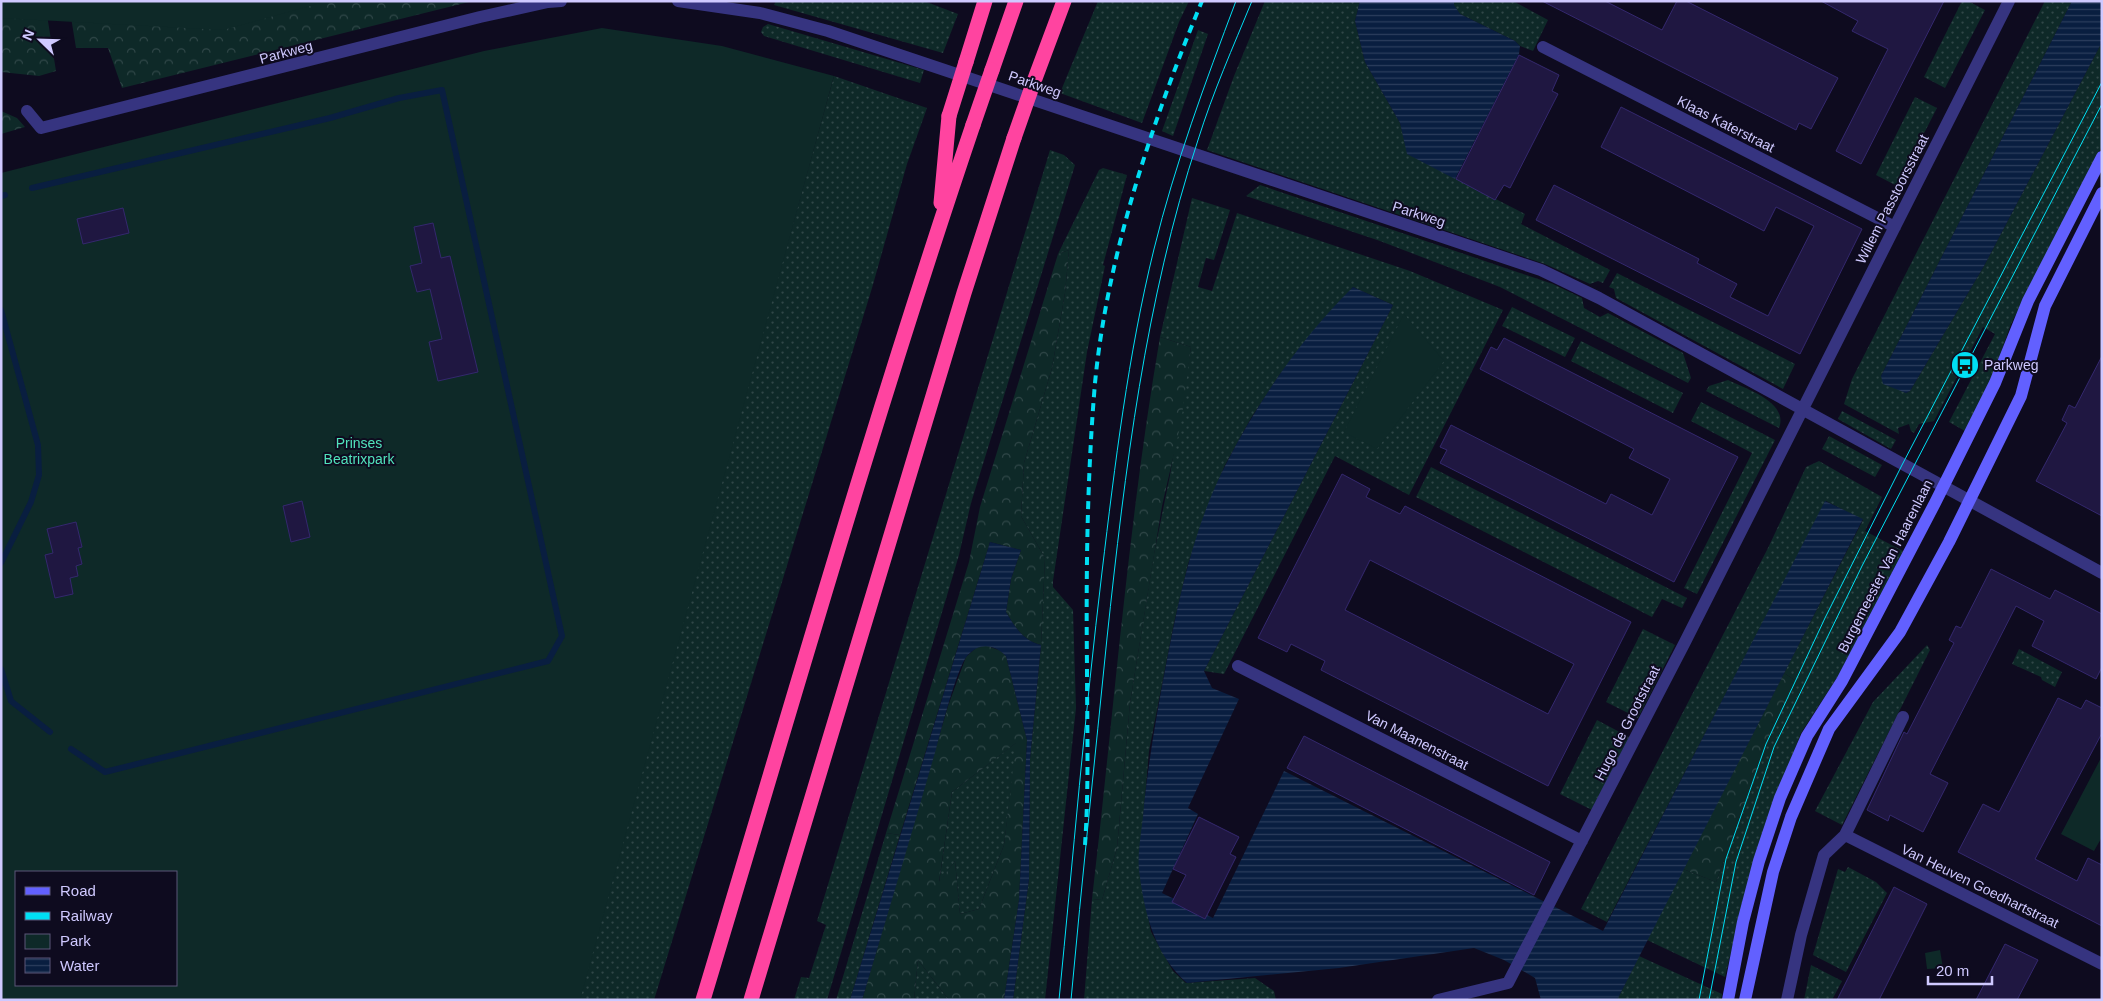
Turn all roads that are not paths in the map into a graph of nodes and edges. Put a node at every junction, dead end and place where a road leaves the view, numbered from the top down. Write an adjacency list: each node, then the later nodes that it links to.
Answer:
1 (561, 1): 8 (street, Parkweg)
2 (678, 1): 13 (street, Parkweg)
3 (985, 1): 11 (highway, bridge)
4 (1016, 1): 11 (highway, bridge)
5 (1064, 1): 23 (highway, bridge)
6 (2009, 1): 12 (street, Willem Passtoorsstraat)
7 (1543, 47): 12 (street, Klaas Katerstraat)
8 (27, 111)
9 (2102, 157): 14 (main road, Burgemeester Van Haarenlaan)
10 (2102, 193): 15 (main road)
11 (939, 227): 22 (highway)
12 (1895, 227): 13 (street, Willem Passtoorsstraat)
13 (1802, 410): 14 (street, Parkweg); 20 (street, Hugo de Grootstraat)
14 (1943, 486): 15 (street, Parkweg); 25 (main road, Burgemeester Van Haarenlaan)
15 (1969, 502): 16 (street, Parkweg); 26 (main road)
16 (2102, 574)
17 (1238, 666): 20 (street, Van Maanenstraat)
18 (1903, 717): 19 (street)
19 (1845, 835): 21 (street, Van Heuven Goedhartstraat); 27 (street)
20 (1582, 841): 24 (street, Hugo de Grootstraat)
21 (2102, 964)
22 (702, 1000)
23 (751, 1000)
24 (1438, 1000)
25 (1728, 1000)
26 (1745, 1000)
27 (1787, 1000)

